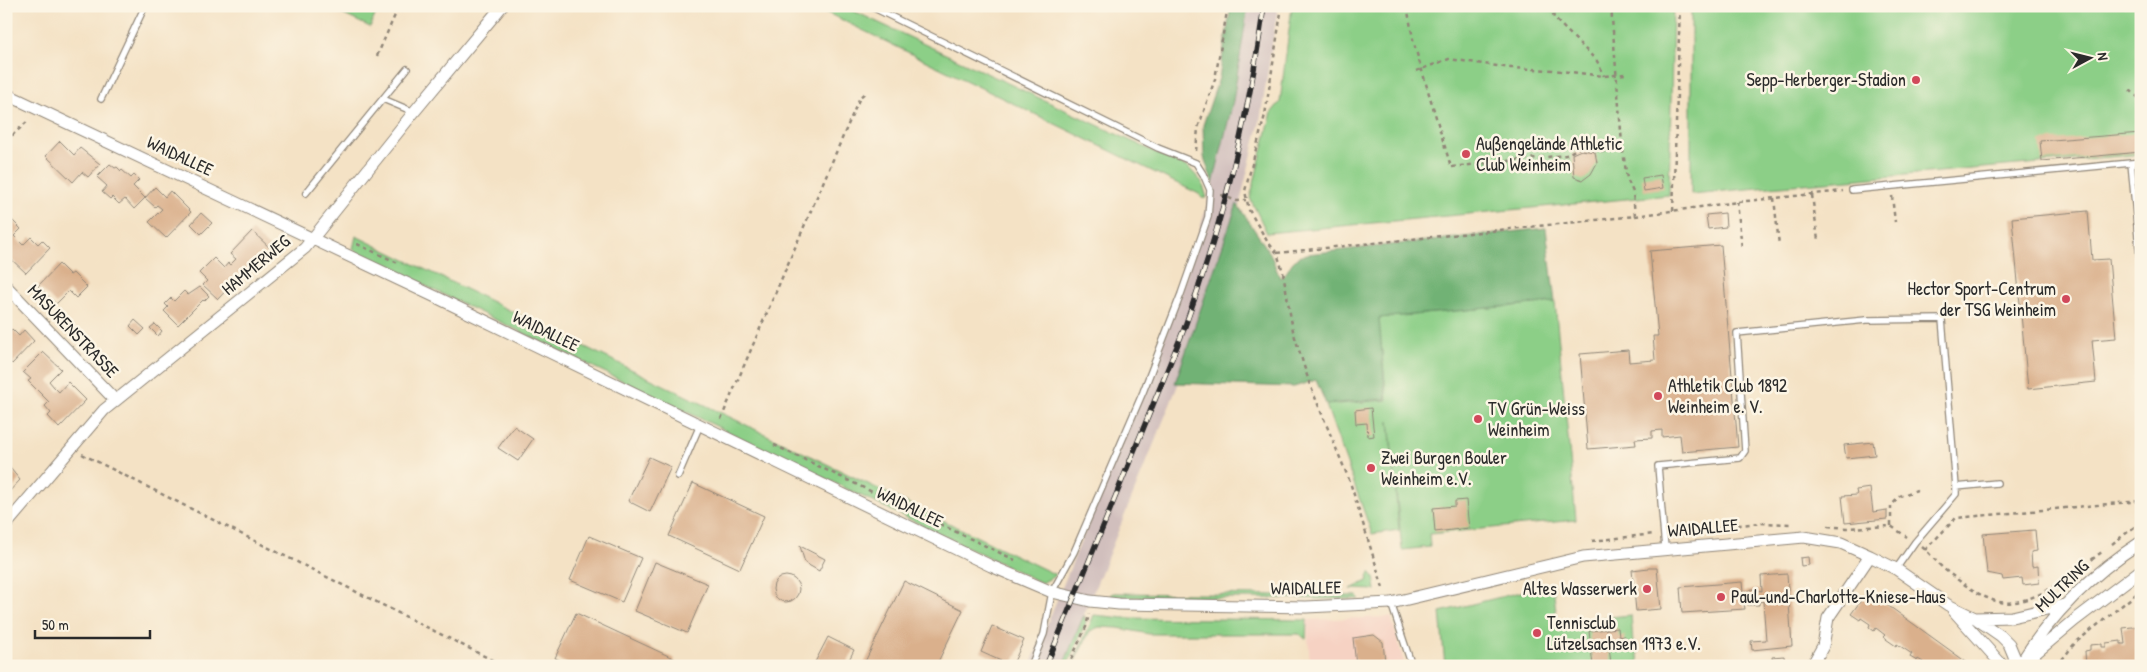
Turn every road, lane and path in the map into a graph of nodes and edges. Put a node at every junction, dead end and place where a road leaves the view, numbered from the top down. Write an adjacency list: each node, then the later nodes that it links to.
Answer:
1 (145, 6): 21 (lane)
2 (399, 6): 11 (path)
3 (502, 6): 25 (street, HAMMERWEG)
4 (870, 6): 29 (lane)
5 (1228, 6): 29 (path)
6 (1282, 6): 37 (path)
7 (1407, 6): 12 (path)
8 (1551, 6): 17 (path)
9 (1611, 6): 16 (path)
10 (1680, 6): 39 (path)
11 (377, 56)
12 (1422, 68): 14 (path); 17 (path); 27 (path)
13 (407, 70): 22 (lane)
14 (1416, 71)
15 (1626, 74): 16 (path)
16 (1616, 75): 17 (path); 27 (path)
17 (1604, 76)
18 (2130, 90): 23 (path)
19 (866, 92): 52 (path)
20 (6, 94): 24 (street, WAIDALLEE)
21 (102, 99)
22 (383, 99): 25 (lane); 34 (lane)
23 (2141, 100)
24 (39, 110): 26 (path); 42 (street, WAIDALLEE)
25 (414, 112): 42 (street, HAMMERWEG)
26 (6, 141)
27 (1622, 144): 40 (path)
28 (2141, 162): 30 (lane)
29 (1196, 163): 32 (lane)
30 (2131, 163): 31 (lane); 49 (lane)
31 (1891, 185): 33 (lane); 41 (path)
32 (1210, 190): 37 (path); 72 (lane)
33 (1852, 190): 35 (path)
34 (306, 193)
35 (1812, 194): 36 (path); 43 (path)
36 (1774, 198): 38 (path); 44 (path)
37 (1246, 200): 46 (path)
38 (1737, 202): 39 (path); 45 (path)
39 (1673, 211): 40 (path)
40 (1635, 216): 46 (path)
41 (1895, 222)
42 (312, 238): 47 (street, WAIDALLEE); 51 (street, HAMMERWEG)
43 (1818, 240)
44 (1779, 245)
45 (1742, 248)
46 (1277, 253): 71 (path)
47 (345, 254): 48 (path); 53 (street, WAIDALLEE)
48 (406, 267)
49 (2141, 269)
50 (6, 286): 51 (street, MASURENSTRASSE)
51 (115, 400): 55 (street, HAMMERWEG)
52 (712, 415)
53 (700, 425): 56 (lane); 72 (street, WAIDALLEE)
54 (774, 445): 67 (path)
55 (71, 447): 61 (street, HAMMERWEG); 81 (path)
56 (678, 476)
57 (1997, 483): 58 (lane)
58 (1956, 487): 64 (lane); 68 (lane)
59 (1917, 490): 62 (path)
60 (2141, 501): 65 (path)
61 (6, 525)
62 (1890, 526)
63 (2141, 542): 78 (street, MULTRING)
64 (1665, 548): 66 (street, WAIDALLEE); 76 (street, WAIDALLEE)
65 (1925, 550)
66 (1870, 556): 68 (street, WAIDALLEE); 86 (street)
67 (1021, 563)
68 (1896, 569): 77 (street, WAIDALLEE)
69 (2141, 570): 88 (street, MULTRING)
70 (2141, 590): 89 (path)
71 (1384, 591)
72 (1052, 592): 75 (street, WAIDALLEE); 83 (lane)
73 (1278, 592): 74 (path)
74 (1317, 592)
75 (1090, 602): 76 (street, WAIDALLEE); 84 (path)
76 (1391, 603): 85 (lane)
77 (1948, 605): 79 (street, WAIDALLEE); 87 (street, WAIDALLEE)
78 (2064, 605): 79 (street, WAIDALLEE); 88 (street, MULTRING)
79 (1975, 618): 88 (street, WAIDALLEE)
80 (530, 661): 82 (path)
81 (504, 666)
82 (529, 666)
83 (1031, 666)
84 (1068, 666)
85 (1412, 666)
86 (1812, 666)
87 (2003, 666)
88 (2018, 666)
89 (2057, 666)

